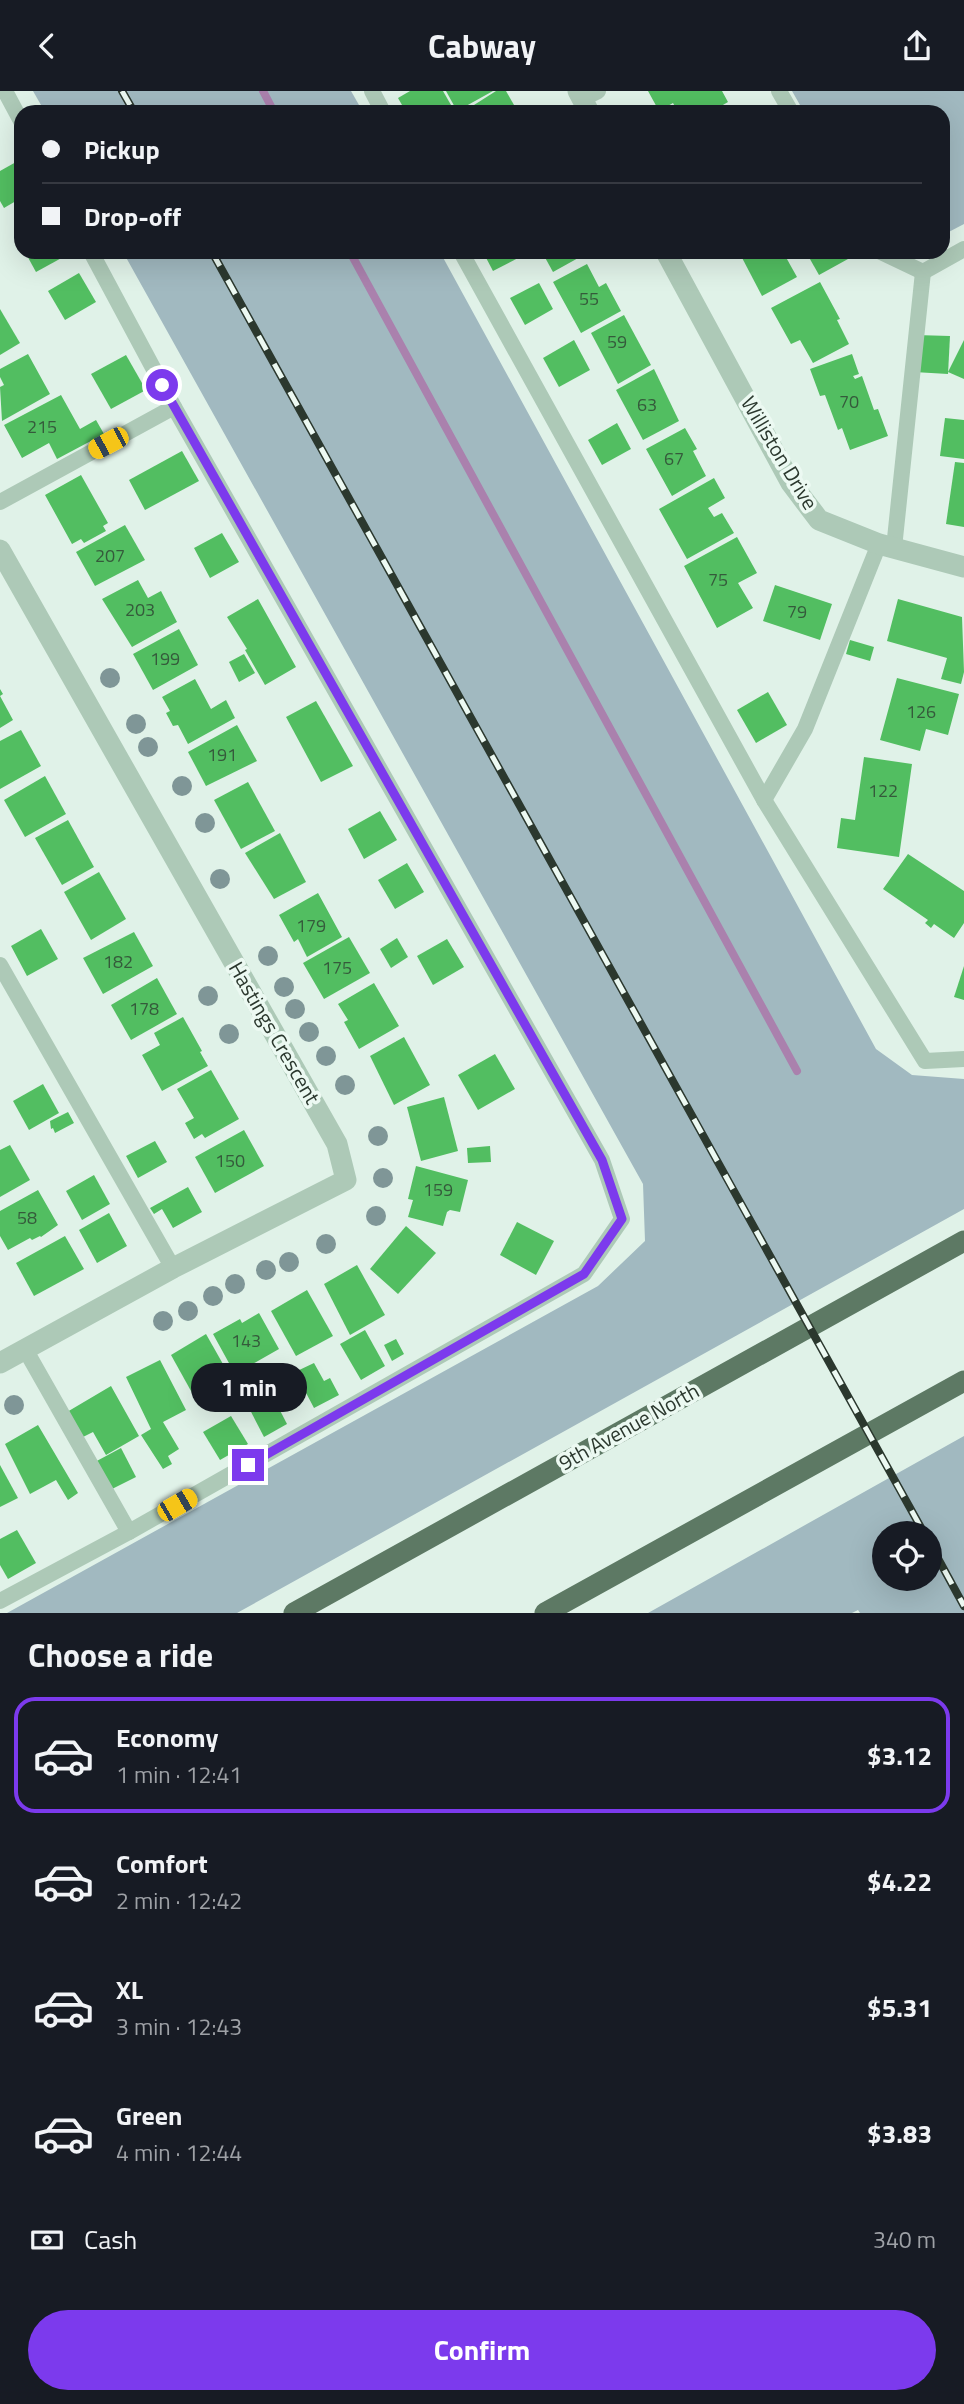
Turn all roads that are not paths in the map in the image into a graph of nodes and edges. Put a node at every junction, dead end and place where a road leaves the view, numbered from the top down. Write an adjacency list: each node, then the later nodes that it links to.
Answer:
1 (5, 91): 2 (lane)
2 (14, 108)
3 (95, 259): 9 (lane)
4 (465, 259): 14 (lane)
5 (670, 259): 11 (street, Williston Drive)
6 (896, 259): 8 (lane)
7 (946, 259): 8 (lane)
8 (923, 272): 11 (lane)
9 (173, 407): 10 (lane); 22 (lane)
10 (0, 502)
11 (887, 546): 13 (street, Williston Drive); 14 (lane)
12 (0, 550): 18 (street, Hastings Crescent)
13 (964, 567)
14 (764, 800): 16 (lane)
15 (0, 965): 18 (lane)
16 (964, 1059)
17 (964, 1241): 24 (main road, 9th Avenue North)
18 (173, 1268): 19 (street, Hastings Crescent)
19 (24, 1349): 20 (street, Hastings Crescent); 22 (lane)
20 (1, 1359)
21 (964, 1381): 25 (main road)
22 (129, 1532): 23 (lane)
23 (0, 1601)
24 (294, 1613)
25 (545, 1613)

